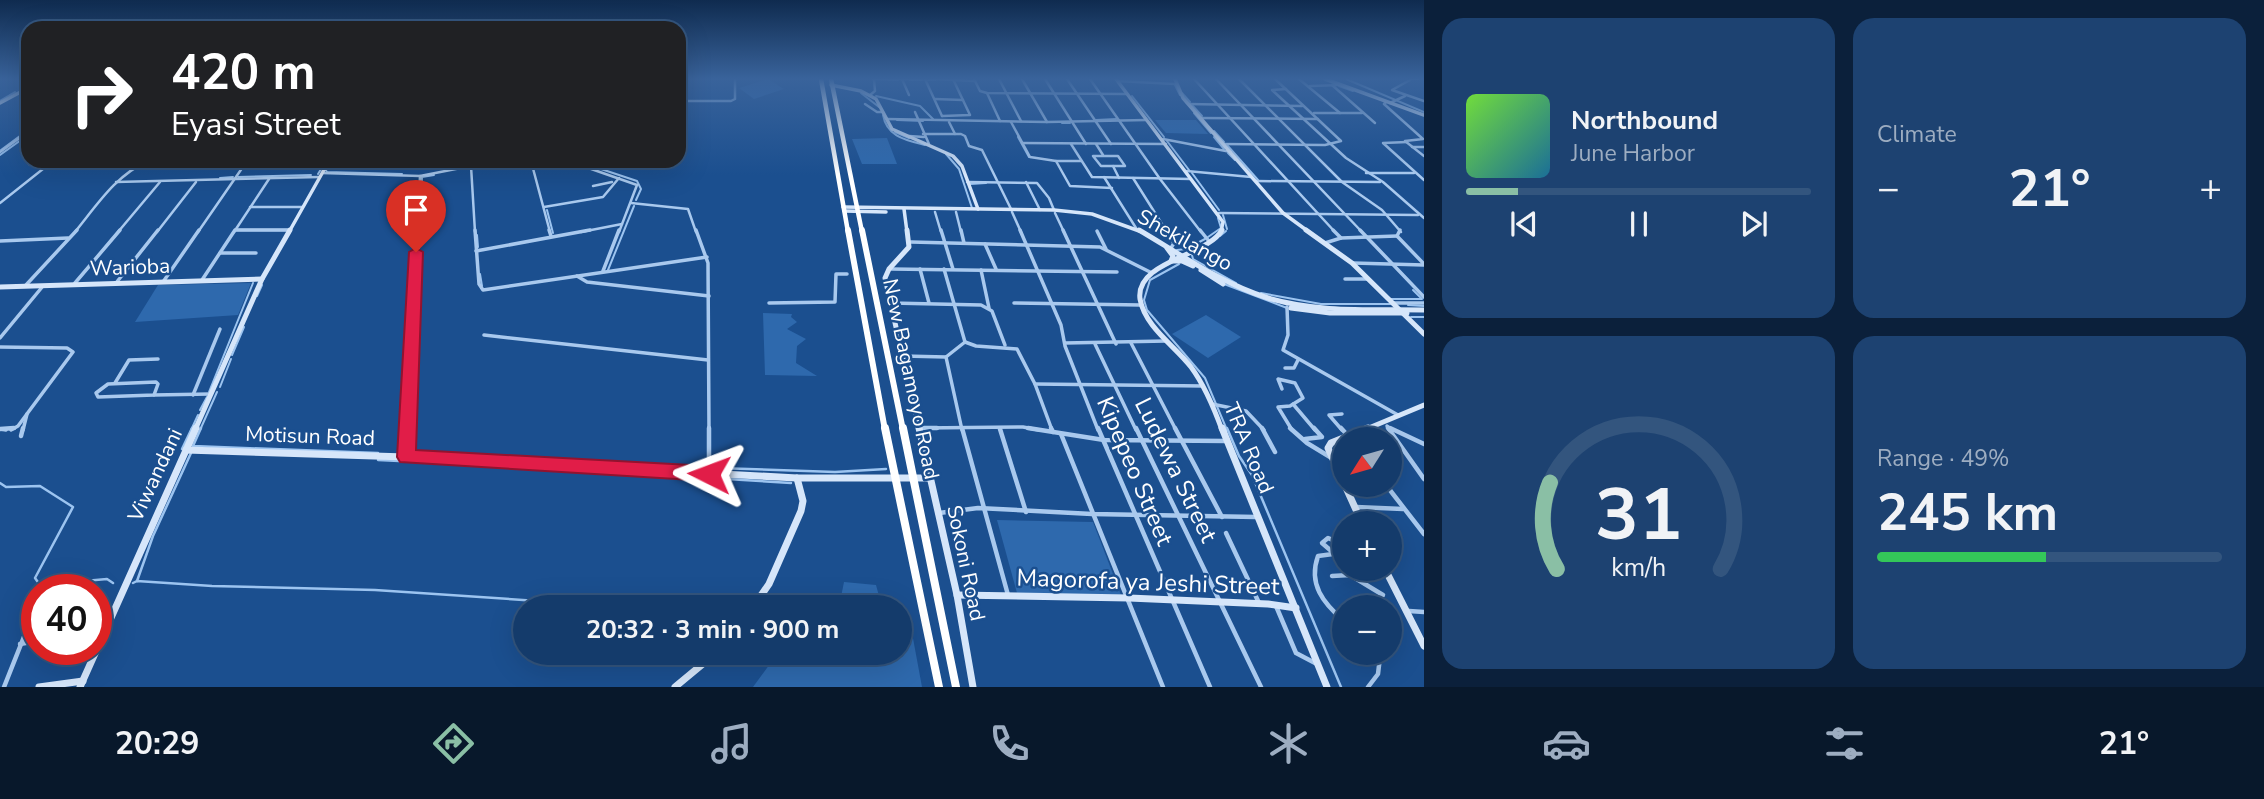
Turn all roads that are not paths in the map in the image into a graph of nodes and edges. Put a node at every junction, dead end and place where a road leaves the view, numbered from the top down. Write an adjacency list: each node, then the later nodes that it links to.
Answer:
1 (826, 111): 114 (highway, New Bagamoyo Road)
2 (837, 111): 115 (highway, New Bagamoyo Road)
3 (876, 111): 20 (street)
4 (940, 111): 25 (street)
5 (967, 111): 25 (street)
6 (995, 111): 37 (street)
7 (1016, 111): 38 (street)
8 (1041, 111): 43 (street)
9 (1065, 111): 39 (street)
10 (1088, 111): 33 (street)
11 (1112, 111): 34 (street)
12 (1141, 111): 35 (street)
13 (1195, 111): 26 (street)
14 (1224, 111): 27 (street)
15 (1247, 111): 28 (street)
16 (1272, 111): 29 (street)
17 (1294, 111): 32 (street)
18 (1338, 111): 23 (street)
19 (1388, 111): 50 (street)
20 (883, 113): 31 (street)
21 (915, 113): 36 (street)
22 (1312, 113): 23 (street); 30 (street)
23 (1340, 113): 24 (street)
24 (1364, 113): 44 (street)
25 (942, 116): 40 (street)
26 (1200, 118): 27 (street); 58 (street)
27 (1230, 118): 28 (street); 61 (street)
28 (1254, 118): 29 (street); 62 (street)
29 (1279, 118): 32 (street); 63 (street)
30 (1318, 118): 32 (street); 59 (street)
31 (887, 119): 36 (street); 46 (street)
32 (1303, 119): 59 (street)
33 (1094, 120): 34 (street); 39 (street); 56 (street)
34 (1118, 120): 35 (street); 57 (street)
35 (1148, 120): 49 (street)
36 (917, 121): 40 (street); 47 (street)
37 (1000, 121): 41 (street); 42 (street)
38 (1021, 121): 42 (street); 43 (street)
39 (1071, 121): 43 (street); 54 (street)
40 (944, 122): 41 (street)
41 (949, 122): 45 (street)
42 (1011, 122): 51 (street)
43 (1047, 122)
44 (1375, 122)
45 (955, 134): 47 (street); 98 (street, Kipepeo Street)
46 (902, 135): 47 (street); 52 (street)
47 (924, 136): 52 (street)
48 (21, 137): 66 (street)
49 (1163, 139): 60 (street); 67 (street)
50 (1407, 142): 64 (street); 83 (street)
51 (1022, 143): 53 (street); 70 (street)
52 (929, 144): 101 (street)
53 (1071, 144): 54 (street); 71 (street)
54 (1086, 144): 55 (street)
55 (1096, 144): 56 (street); 68 (street)
56 (1111, 144): 57 (street)
57 (1137, 144): 60 (street); 91 (street)
58 (1223, 144): 61 (street); 67 (street)
59 (1331, 144): 63 (street); 82 (street)
60 (1167, 145): 81 (street)
61 (1254, 145): 62 (street); 102 (street)
62 (1281, 145): 63 (street); 106 (street)
63 (1306, 145): 103 (street)
64 (1412, 147): 65 (street); 69 (street)
65 (1424, 147)
66 (0, 152)
67 (1231, 152): 93 (street)
68 (1103, 155): 72 (street); 72 (street)
69 (1424, 156)
70 (1056, 161): 71 (street); 108 (street)
71 (1081, 161): 86 (street)
72 (1112, 166): 88 (street)
73 (44, 168): 109 (street)
74 (132, 168): 99 (street)
75 (242, 168): 97 (street)
76 (325, 168): 84 (street)
77 (461, 168): 85 (street)
78 (471, 168): 150 (street)
79 (533, 168): 113 (street)
80 (588, 168): 87 (street)
81 (1187, 171): 92 (street); 93 (street)
82 (1365, 173): 83 (street); 104 (street)
83 (1416, 173): 94 (street)
84 (321, 175): 85 (street); 90 (street); 112 (street, Viwandani)
85 (420, 176): 252 (street)
86 (1104, 177): 88 (street); 108 (street)
87 (619, 178): 110 (street); 113 (street)
88 (1119, 178): 89 (street)
89 (1133, 178): 91 (street); 148 (street)
90 (270, 179): 97 (street); 111 (street)
91 (1160, 179): 92 (street); 139 (street)
92 (1193, 179): 123 (street)
93 (1255, 179): 102 (street); 124 (street)
94 (1424, 180)
95 (160, 181): 96 (street); 99 (street); 179 (street)
96 (197, 181): 97 (street); 178 (street)
97 (233, 181): 177 (street)
98 (997, 181): 101 (street); 105 (street); 119 (street, Kipepeo Street)
99 (116, 182): 137 (street)
100 (612, 182): 107 (street)
101 (967, 182): 118 (street)
102 (1290, 182): 106 (street); 125 (street)
103 (1342, 182): 104 (street); 106 (street); 127 (street)
104 (1382, 182): 128 (street)
105 (1026, 183): 117 (street); 122 (street)
106 (1317, 183): 126 (street)
107 (593, 186)
108 (1112, 188): 130 (street)
109 (0, 203)
110 (631, 204): 129 (street); 154 (street)
111 (250, 207): 112 (street); 131 (street)
112 (302, 207): 132 (street, Viwandani)
113 (544, 207): 134 (street)
114 (844, 209): 115 (street, Shekilango); 256 (highway, New Bagamoyo Road)
115 (857, 209): 116 (street, Shekilango); 258 (highway, New Bagamoyo Road)
116 (905, 210): 118 (street, Shekilango); 120 (street, Shekilango); 141 (street)
117 (1040, 210): 119 (street, Shekilango); 122 (street, Shekilango)
118 (979, 211): 119 (street, Shekilango); 121 (street, Shekilango)
119 (1012, 211): 122 (street, Shekilango); 146 (street, Kipepeo Street)
120 (935, 212): 121 (street, Shekilango); 142 (street)
121 (956, 212): 143 (street)
122 (1054, 212): 130 (street, Shekilango); 147 (street); 148 (street, Shekilango)
123 (1219, 213): 124 (street); 139 (street)
124 (1283, 213): 125 (street); 144 (street)
125 (1318, 214): 126 (street); 138 (street)
126 (1348, 214): 127 (street); 136 (street)
127 (1387, 215): 128 (street); 135 (street)
128 (1422, 216)
129 (622, 224): 134 (street); 167 (street)
130 (1136, 228): 148 (street, Shekilango)
131 (236, 230): 132 (street); 151 (street)
132 (290, 230): 174 (street, Viwandani)
133 (1097, 231): 149 (street)
134 (551, 236): 150 (street)
135 (1396, 236): 136 (street); 159 (street)
136 (1367, 237): 138 (street); 158 (street)
137 (70, 238): 140 (street); 180 (street)
138 (1341, 238): 144 (street)
139 (1208, 240): 153 (street)
140 (0, 241)
141 (911, 242): 142 (street); 165 (street)
142 (946, 242): 143 (street); 162 (street)
143 (964, 243): 145 (street)
144 (1325, 243): 157 (street)
145 (985, 244): 146 (street); 164 (street)
146 (1027, 245): 147 (street); 166 (street, Kipepeo Street)
147 (1068, 246): 149 (street); 168 (street)
148 (1171, 248): 153 (street, Shekilango); 153 (street); 155 (street)
149 (1106, 249): 171 (street)
150 (477, 251): 172 (street)
151 (220, 253): 152 (street); 173 (street)
152 (256, 253)
153 (1183, 254): 155 (street); 156 (street); 156 (street, Shekilango)
154 (707, 257): 167 (street); 183 (street)
155 (1171, 261): 156 (street); 171 (street)
156 (1192, 263): 194 (street, Shekilango); 196 (street, Shekilango)
157 (1352, 263): 158 (street); 176 (street)
158 (1390, 263): 159 (street); 184 (street)
159 (1424, 265)
160 (944, 268): 161 (street); 162 (street); 188 (street)
161 (920, 269): 165 (street); 187 (street)
162 (953, 269): 163 (street)
163 (981, 269): 164 (street); 195 (street)
164 (996, 269): 166 (street)
165 (888, 270): 186 (street, Sokoni Road)
166 (1037, 270): 168 (street); 192 (street, Kipepeo Street)
167 (603, 271): 172 (street)
168 (1081, 271): 169 (street); 191 (street)
169 (1117, 272)
170 (846, 274): 185 (street)
171 (1152, 274): 193 (street)
172 (578, 276): 183 (street)
173 (202, 279): 174 (street, Warioba); 177 (street, Warioba)
174 (262, 279): 224 (street, Viwandani)
175 (1345, 279): 176 (street)
176 (1369, 279): 190 (street)
177 (163, 282): 178 (street, Warioba)
178 (116, 283): 179 (street, Warioba)
179 (73, 285): 181 (street, Warioba)
180 (25, 286): 181 (street, Warioba); 182 (street, Warioba)
181 (43, 286): 201 (street)
182 (0, 287)
183 (709, 296): 213 (street)
184 (1424, 300): 190 (street)
185 (768, 303)
186 (891, 303): 187 (street); 210 (street, Sokoni Road)
187 (929, 303): 188 (street)
188 (955, 303): 195 (street); 203 (street)
189 (1014, 303): 192 (street)
190 (1391, 303): 196 (street)
191 (1097, 304): 192 (street); 193 (street); 207 (street)
192 (1051, 305): 204 (street, Kipepeo Street)
193 (1140, 305): 202 (street, TRA Road)
194 (1287, 307): 196 (street, Shekilango); 214 (street)
195 (989, 308): 208 (street)
196 (1400, 311): 197 (street, Shekilango); 199 (street)
197 (1424, 312)
198 (220, 330): 223 (street)
199 (1424, 334)
200 (484, 335): 213 (street)
201 (0, 338)
202 (1168, 341): 205 (street); 221 (street, TRA Road)
203 (965, 342): 208 (street); 211 (street)
204 (1064, 343): 206 (street); 218 (street, Kipepeo Street)
205 (1131, 343): 207 (street); 220 (street)
206 (1095, 344): 207 (street); 219 (street, Ludewa Street)
207 (1116, 344)
208 (1005, 345): 217 (street)
209 (0, 347): 229 (street)
210 (901, 356): 211 (street); 236 (street, Sokoni Road)
211 (946, 357): 238 (street)
212 (158, 359): 216 (street)
213 (708, 360): 254 (street)
214 (1298, 360): 215 (street); 231 (street)
215 (1285, 368)
216 (115, 383): 225 (street); 225 (street)
217 (1035, 384): 218 (street); 240 (street)
218 (1079, 384): 219 (street); 244 (street, Kipepeo Street)
219 (1117, 384): 220 (street); 245 (street, Ludewa Street)
220 (1153, 385): 221 (street); 246 (street)
221 (1203, 386): 227 (street, TRA Road)
222 (1282, 389): 226 (street)
223 (193, 395): 224 (street); 225 (street)
224 (213, 395): 250 (street, Viwandani)
225 (154, 396)
226 (1292, 403): 243 (street); 243 (street)
227 (1212, 404): 247 (street, TRA Road); 251 (street)
228 (1424, 405): 231 (street)
229 (27, 414): 237 (street); 242 (street)
230 (1342, 414): 234 (street)
231 (1398, 415): 232 (street)
232 (1380, 422): 233 (street); 235 (street)
233 (1387, 426): 249 (street); 259 (street)
234 (1340, 427)
235 (1370, 427)
236 (919, 428): 238 (street); 257 (street, Sokoni Road)
237 (0, 429)
238 (962, 429): 239 (street); 262 (street)
239 (1000, 429): 240 (street); 265 (street)
240 (1053, 432): 241 (street)
241 (1061, 433): 244 (street); 267 (street)
242 (21, 436)
243 (1303, 439): 253 (street)
244 (1104, 440): 245 (street); 268 (street, Kipepeo Street)
245 (1141, 440): 246 (street); 269 (street, Ludewa Street)
246 (1181, 441): 247 (street); 270 (street)
247 (1227, 441): 271 (street, TRA Road)
248 (1332, 443): 253 (street)
249 (1424, 444)
250 (186, 450): 252 (street, Motisun Road); 292 (street, Viwandani)
251 (1275, 452)
252 (406, 457): 254 (street, Motisun Road)
253 (1330, 457): 261 (street)
254 (709, 474): 255 (street, Motisun Road)
255 (797, 478): 256 (street, Motisun Road); 279 (street)
256 (894, 478): 258 (street, Motisun Road); 303 (highway, New Bagamoyo Road)
257 (930, 478): 258 (street, Motisun Road); 266 (street, Sokoni Road)
258 (914, 479): 304 (highway, New Bagamoyo Road)
259 (1424, 479)
260 (1394, 497): 263 (street)
261 (1353, 506): 263 (street); 264 (street)
262 (986, 509): 265 (street); 266 (street); 281 (street)
263 (1403, 509): 273 (street)
264 (1356, 511)
265 (1026, 512): 267 (street)
266 (937, 513): 280 (street, Sokoni Road)
267 (1092, 514): 268 (street); 283 (street)
268 (1136, 515): 269 (street); 284 (street, Kipepeo Street)
269 (1179, 515): 270 (street); 285 (street, Ludewa Street)
270 (1222, 517): 271 (street)
271 (1258, 517): 288 (street, TRA Road)
272 (1226, 533): 286 (street)
273 (1424, 534)
274 (1332, 540): 275 (street)
275 (1332, 553)
276 (1332, 554): 289 (street)
277 (1361, 581): 282 (street)
278 (1391, 581): 290 (street)
279 (761, 595)
280 (957, 595): 281 (street, Magorofa ya Jeshi Street); 305 (street, Sokoni Road)
281 (1008, 595): 283 (street, Magorofa ya Jeshi Street)
282 (1383, 595)
283 (1129, 598): 284 (street, Magorofa ya Jeshi Street); 306 (street)
284 (1172, 601): 285 (street, Magorofa ya Jeshi Street); 307 (street, Kipepeo Street)
285 (1220, 601): 286 (street, Magorofa ya Jeshi Street); 308 (street, Ludewa Street)
286 (1259, 603): 287 (street, Magorofa ya Jeshi Street)
287 (1275, 604): 288 (street, Magorofa ya Jeshi Street); 295 (street)
288 (1296, 608): 295 (street, TRA Road)
289 (1332, 611)
290 (1406, 611): 291 (street); 294 (street)
291 (1424, 612)
292 (112, 617)
293 (20, 644): 300 (street)
294 (1424, 646)
295 (1317, 664): 309 (street, TRA Road)
296 (91, 665): 299 (street, Viwandani)
297 (702, 665): 302 (street)
298 (1378, 665): 310 (street)
299 (82, 684): 301 (street)
300 (4, 687)
301 (39, 687)
302 (675, 687)
303 (939, 687)
304 (956, 687)
305 (973, 687)
306 (1163, 687)
307 (1210, 687)
308 (1261, 687)
309 (1327, 687)
310 (1368, 687)

